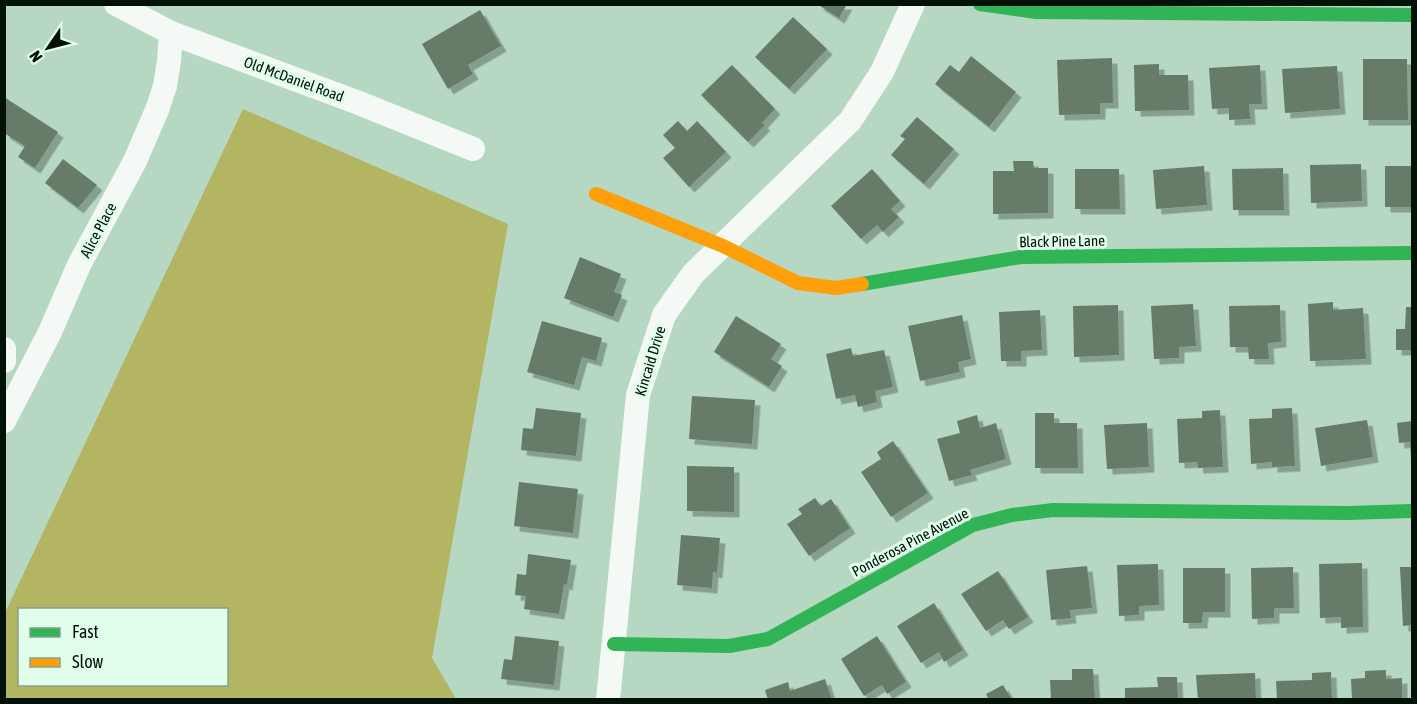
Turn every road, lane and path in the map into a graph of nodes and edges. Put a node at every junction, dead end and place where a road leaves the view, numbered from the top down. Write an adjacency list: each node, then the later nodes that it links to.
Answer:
1 (116, 4): 5 (street, Old McDaniel Road)
2 (913, 4): 8 (street, Kincaid Drive)
3 (980, 4): 4 (street)
4 (1413, 15)
5 (171, 33): 6 (street, Old McDaniel Road); 12 (street, Alice Place)
6 (472, 149)
7 (596, 194): 8 (street)
8 (723, 246): 9 (street, Black Pine Lane); 14 (street, Kincaid Drive)
9 (1413, 254)
10 (4, 349): 11 (street)
11 (4, 361)
12 (4, 421)
13 (1413, 511): 14 (street, Ponderosa Pine Avenue)
14 (614, 644): 15 (street, Kincaid Drive)
15 (608, 699)

